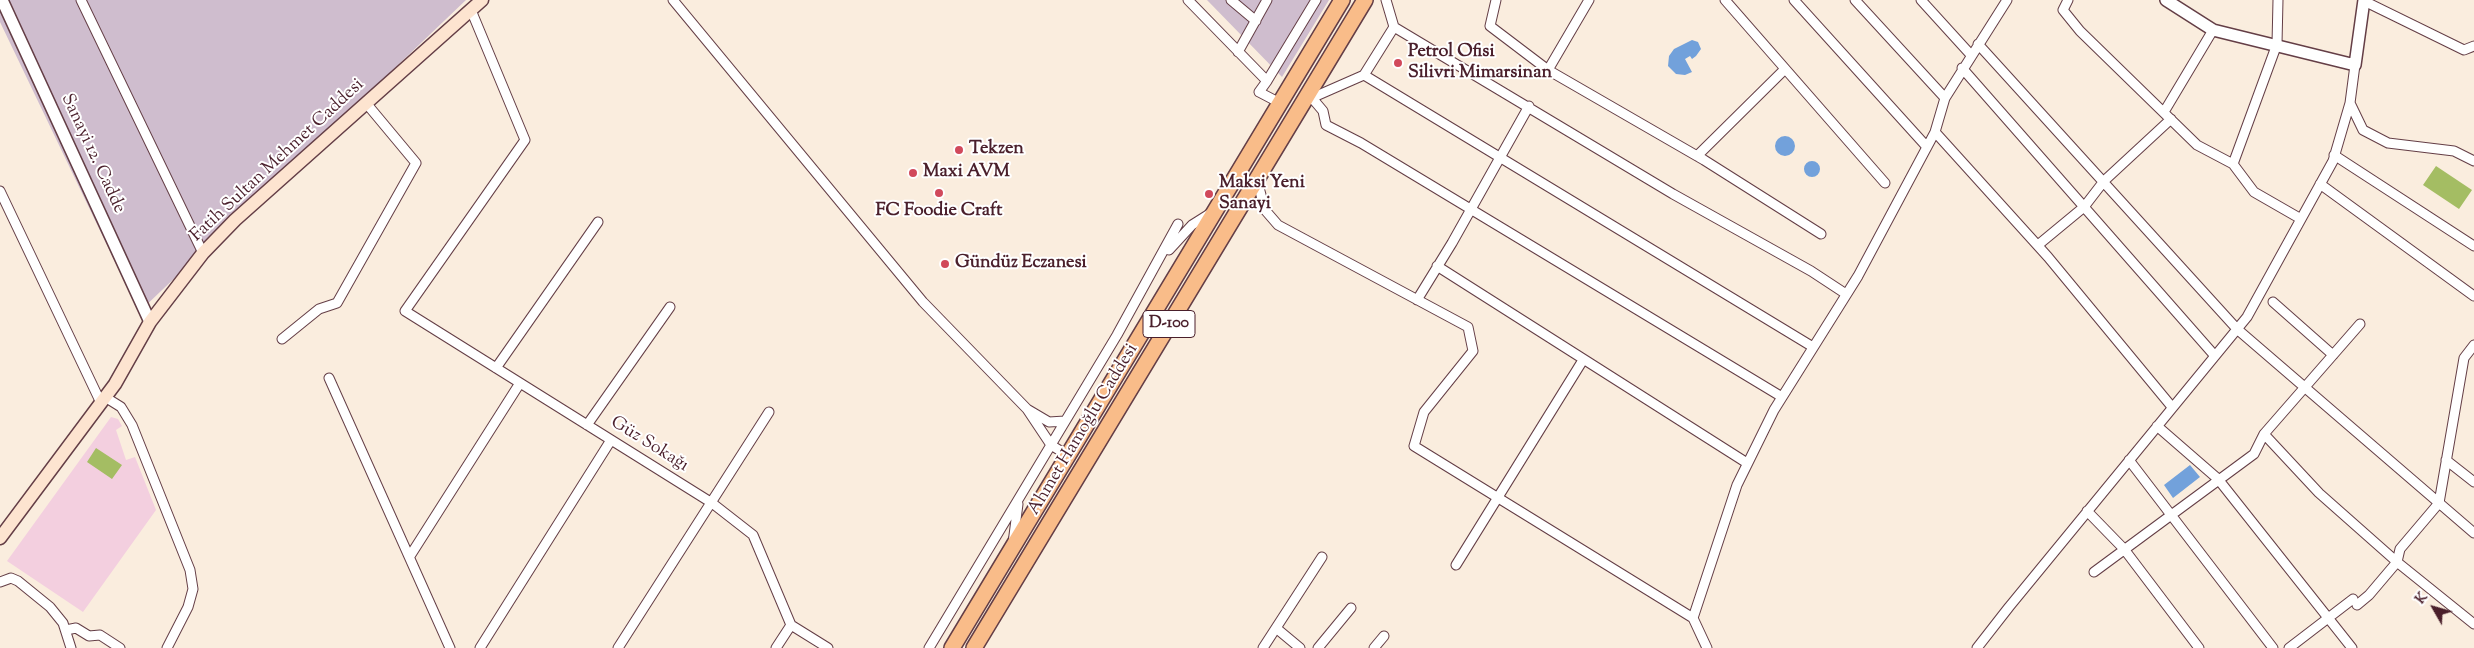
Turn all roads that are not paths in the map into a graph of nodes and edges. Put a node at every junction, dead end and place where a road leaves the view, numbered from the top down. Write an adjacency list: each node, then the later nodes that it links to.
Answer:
1 (2, 0): 77 (street, Sanayi 12. Cadde)
2 (81, 0): 69 (street)
3 (482, 0): 23 (main road, Fatih Sultan Mehmet Caddesi)
4 (673, 0): 93 (street)
5 (1188, 0): 30 (street)
6 (1232, 0): 24 (street)
7 (1268, 0): 24 (street)
8 (1316, 0): 37 (street)
9 (1342, 0): 41 (highway, Ahmet Hamoğlu Caddesi / D-100)
10 (1365, 0): 39 (highway, Ahmet Hamoğlu Caddesi / D-100)
11 (1386, 0): 25 (street)
12 (1496, 0): 35 (street)
13 (1589, 0): 35 (street)
14 (1725, 0): 34 (street)
15 (1794, 0): 47 (street)
16 (1855, 0): 38 (street)
17 (1921, 0): 31 (street)
18 (2007, 0): 27 (street)
19 (2068, 0): 44 (street)
20 (2166, 0): 26 (street)
21 (2278, 0): 28 (street)
22 (2364, 0): 29 (street); 32 (street)
23 (471, 10): 40 (main road, Fatih Sultan Mehmet Caddesi); 86 (street, Güz Sokağı)
24 (1256, 21): 30 (street)
25 (1394, 27): 36 (street); 43 (street)
26 (2214, 30): 28 (street); 44 (street)
27 (1978, 44): 31 (street); 56 (street)
28 (2277, 44): 32 (street); 53 (street)
29 (2474, 46)
30 (1238, 52): 37 (street)
31 (1972, 55): 33 (street)
32 (2355, 65): 42 (street)
33 (1962, 68): 38 (street); 60 (street)
34 (1785, 69): 50 (street); 57 (street)
35 (1548, 70): 50 (street)
36 (1364, 76): 39 (street); 51 (street)
37 (1267, 81): 41 (street)
38 (1945, 98): 46 (street)
39 (1307, 100): 55 (highway, Ahmet Hamoğlu Caddesi / D-100); 62 (street)
40 (366, 103): 69 (main road, Fatih Sultan Mehmet Caddesi); 80 (street)
41 (1280, 103): 61 (highway, Ahmet Hamoğlu Caddesi / D-100)
42 (2350, 104): 48 (street); 49 (street)
43 (1529, 106): 51 (street); 72 (street)
44 (2164, 112): 45 (street)
45 (2171, 120): 53 (street); 56 (street)
46 (1935, 132): 47 (street); 67 (street)
47 (1927, 147): 72 (street)
48 (2454, 150): 52 (street); 54 (street)
49 (2334, 155): 58 (street); 68 (street)
50 (1697, 156): 66 (street)
51 (1499, 157): 62 (street); 82 (street)
52 (2474, 161)
53 (2233, 164): 63 (street)
54 (2474, 168)
55 (1257, 180): 74 (street); 141 (highway, Ahmet Hamoğlu Caddesi / D-100)
56 (2104, 181): 60 (street); 79 (street)
57 (1885, 183)
58 (2320, 184): 63 (street); 73 (street)
59 (0, 192): 91 (street)
60 (2084, 207): 67 (street); 84 (street)
61 (1218, 208): 71 (street); 101 (highway, Ahmet Hamoğlu Caddesi / D-100)
62 (1470, 209): 70 (street); 90 (street)
63 (2301, 219): 79 (street)
64 (598, 222): 86 (street)
65 (1178, 224): 71 (street)
66 (1820, 234)
67 (2038, 246): 92 (street)
68 (2474, 246)
69 (203, 253): 77 (main road, Fatih Sultan Mehmet Caddesi)
70 (1437, 266): 74 (street); 85 (street)
71 (1148, 280): 95 (street)
72 (1846, 294): 82 (street)
73 (2474, 296)
74 (1416, 300): 107 (street)
75 (2273, 302): 83 (street)
76 (670, 307): 96 (street)
77 (150, 322): 91 (main road, Fatih Sultan Mehmet Caddesi)
78 (2360, 324): 83 (street)
79 (2237, 329): 84 (street); 89 (street)
80 (282, 339)
81 (2474, 345): 103 (street)
82 (1813, 347): 90 (street)
83 (2333, 355): 89 (street)
84 (2215, 356): 92 (street)
85 (1583, 360): 104 (street); 107 (street)
86 (496, 368): 88 (street, Güz Sokağı)
87 (329, 378): 117 (street)
88 (520, 384): 96 (street, Güz Sokağı); 117 (street)
89 (2305, 388): 98 (street); 110 (street)
90 (1782, 397): 104 (street)
91 (103, 400): 114 (main road, Fatih Sultan Mehmet Caddesi); 133 (street)
92 (2172, 408): 97 (street)
93 (1027, 409): 95 (street); 100 (street)
94 (769, 412): 109 (street)
95 (1065, 421): 100 (street)
96 (587, 425): 99 (street, Güz Sokağı)
97 (2157, 426): 102 (street); 105 (street)
98 (2264, 434): 105 (street); 119 (street)
99 (611, 440): 109 (street, Güz Sokağı); 135 (street)
100 (1051, 445): 101 (street); 108 (street)
101 (1067, 456): 115 (highway, Ahmet Hamoğlu Caddesi / D-100)
102 (2129, 460): 111 (street); 112 (street)
103 (2446, 460): 106 (street); 110 (street)
104 (1747, 463): 124 (street)
105 (2218, 479): 112 (street); 125 (street)
106 (2474, 482)
107 (1497, 497): 120 (street); 124 (street)
108 (1019, 499): 115 (street); 139 (street)
109 (712, 503): 127 (street, Güz Sokağı); 136 (street)
110 (2439, 503): 113 (street); 119 (street)
111 (2087, 511): 116 (street); 147 (street)
112 (2171, 514): 116 (street); 149 (street)
113 (2474, 533)
114 (0, 538)
115 (1012, 549): 140 (highway, Ahmet Hamoğlu Caddesi / D-100)
116 (2124, 549): 121 (street); 148 (street)
117 (410, 556): 134 (street)
118 (1322, 557): 128 (street)
119 (2398, 562): 125 (street); 126 (street)
120 (1456, 565)
121 (2094, 572)
122 (0, 582): 129 (street)
123 (1351, 608): 144 (street)
124 (1692, 618): 146 (street)
125 (2328, 618): 150 (street); 151 (street)
126 (2474, 624)
127 (791, 625): 137 (street); 138 (street)
128 (1276, 628): 142 (street); 143 (street)
129 (66, 630): 131 (street); 132 (street)
130 (1384, 636): 145 (street)
131 (71, 648)
132 (120, 648)
133 (168, 648)
134 (450, 648)
135 (480, 648)
136 (618, 648)
137 (776, 648)
138 (828, 648)
139 (928, 648)
140 (952, 648)
141 (974, 648)
142 (1263, 648)
143 (1300, 648)
144 (1318, 648)
145 (1374, 648)
146 (1707, 648)
147 (1977, 648)
148 (2199, 648)
149 (2273, 648)
150 (2289, 648)
151 (2352, 648)

